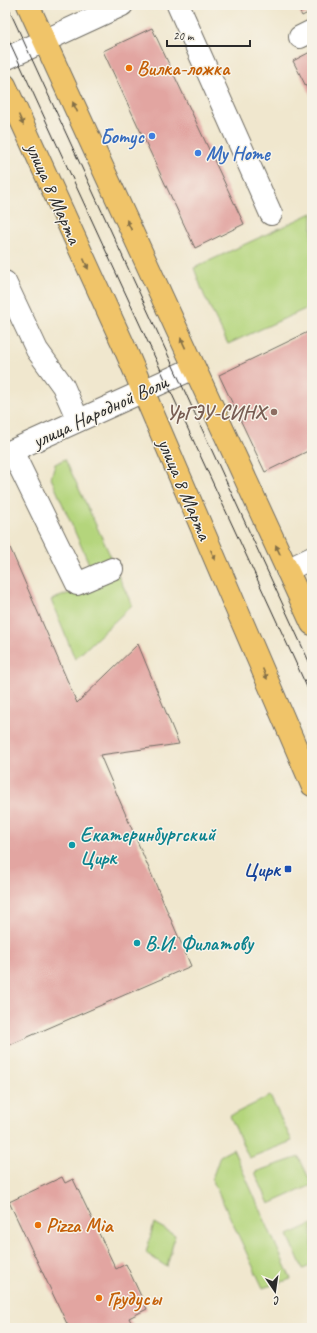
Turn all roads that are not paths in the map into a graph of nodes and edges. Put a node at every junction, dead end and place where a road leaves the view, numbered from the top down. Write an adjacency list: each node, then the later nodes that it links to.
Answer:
1 (28, 5): 4 (main road)
2 (122, 5): 4 (street)
3 (178, 5): 7 (street)
4 (44, 41): 5 (street); 9 (main road, one-way to 4)
5 (5, 59)
6 (5, 85): 10 (main road, улица 8 Марта, one-way to 10)
7 (271, 214)
8 (5, 282): 11 (street)
9 (194, 368): 10 (street, улица Народной Воли); 15 (main road, one-way to 9)
10 (143, 390): 11 (street, улица Народной Воли); 17 (main road, улица 8 Марта, one-way to 17)
11 (78, 420): 12 (street, улица Народной Воли)
12 (8, 452): 14 (street)
13 (312, 558): 15 (street)
14 (112, 569)
15 (287, 570): 16 (main road)
16 (312, 624)
17 (312, 785)

